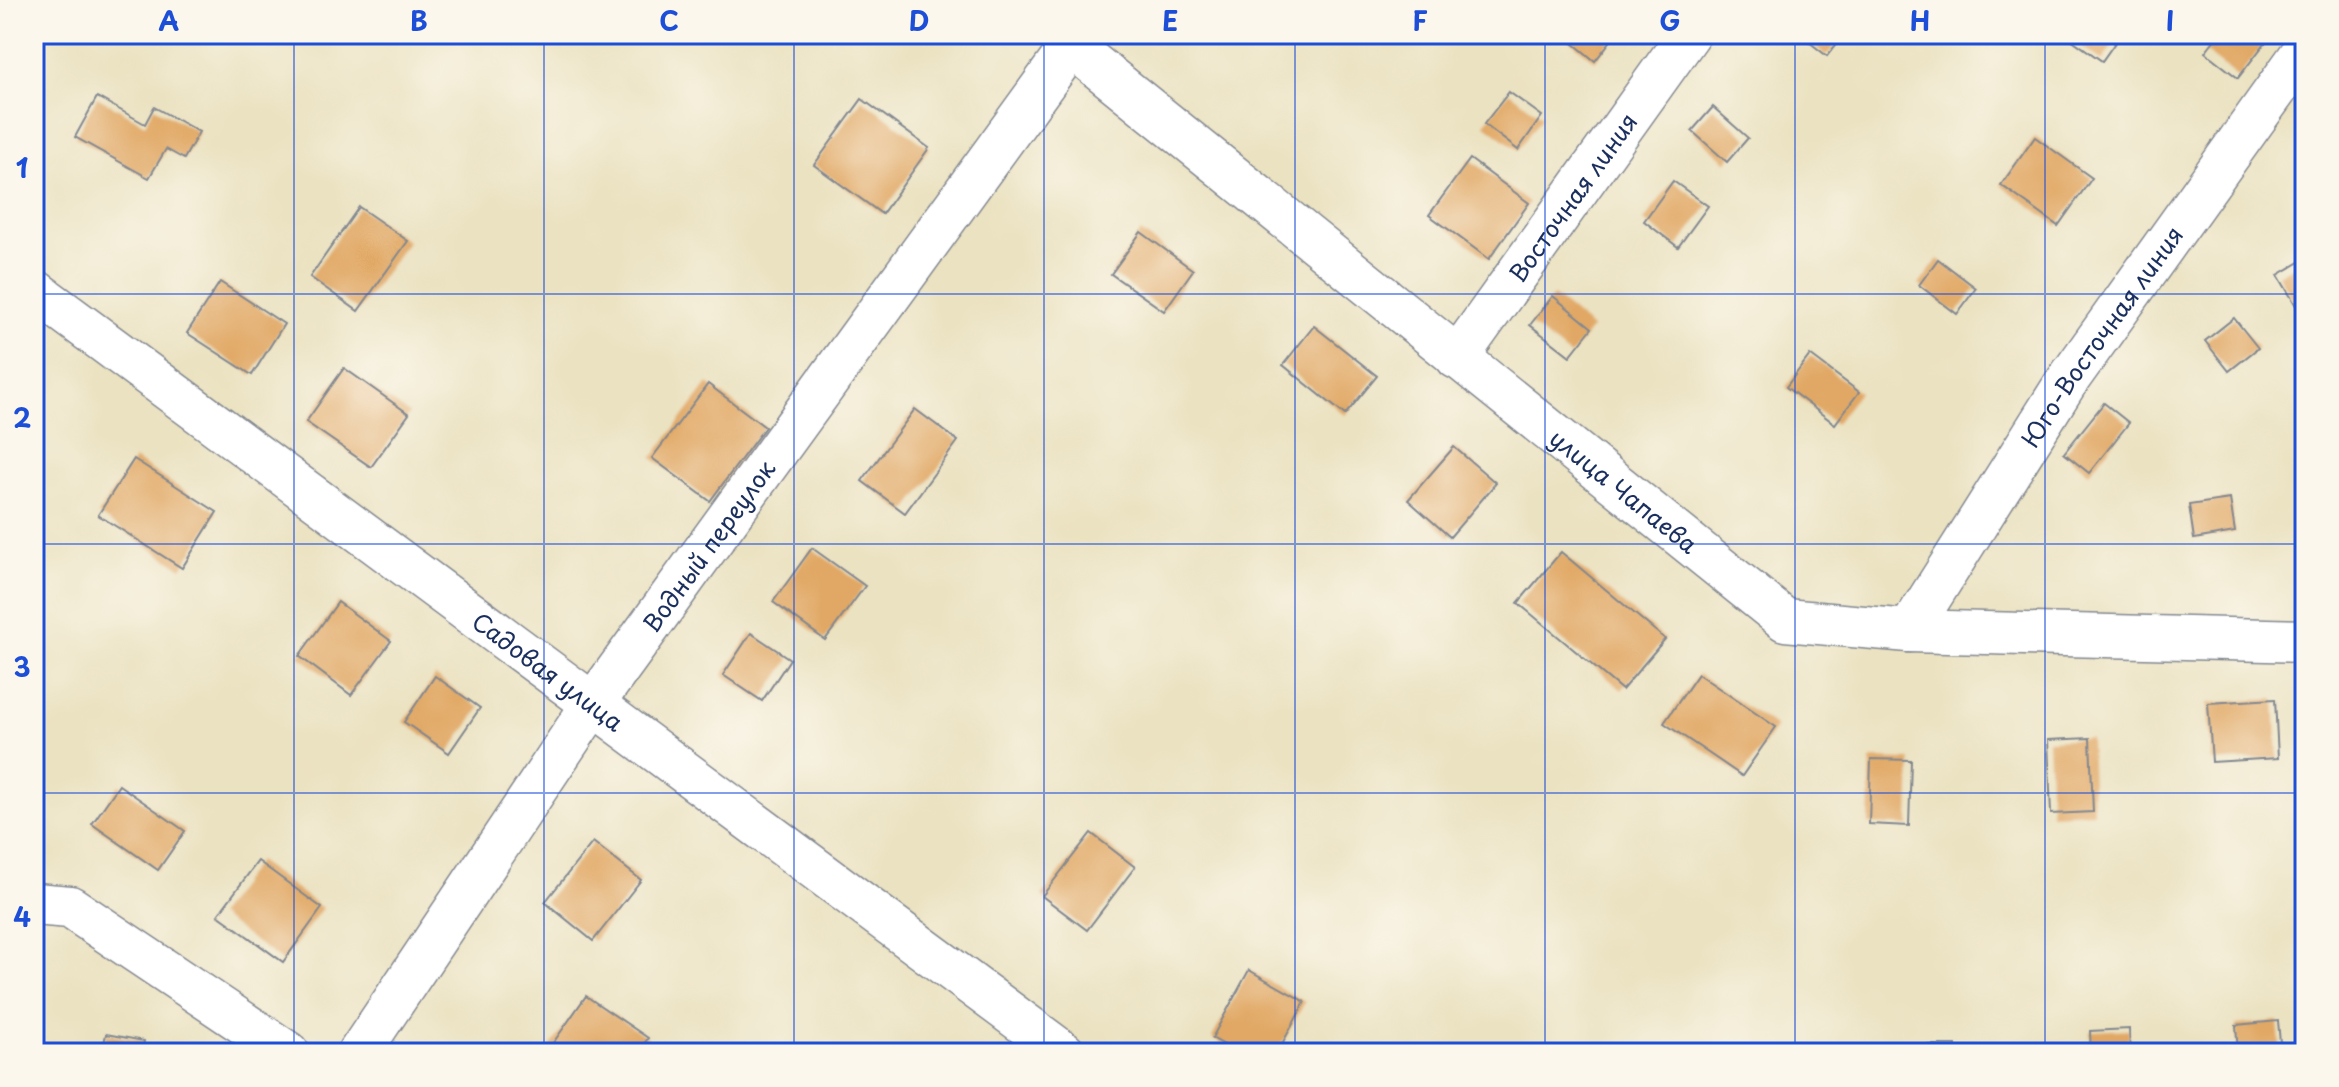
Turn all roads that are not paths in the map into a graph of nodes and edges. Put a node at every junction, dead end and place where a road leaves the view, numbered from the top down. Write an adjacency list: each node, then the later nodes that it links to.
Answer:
1 (1689, 34): 5 (street, Восточная линия)
2 (1070, 38): 5 (street, улица Чапаева); 8 (street, Водный переулок)
3 (2305, 49): 6 (street, Юго-Восточная линия)
4 (34, 290): 8 (street, Садовая улица)
5 (1457, 358): 6 (street, улица Чапаева)
6 (1909, 631): 7 (street, улица Чапаева)
7 (2305, 641)
8 (593, 704): 11 (street, Водный переулок); 12 (street, Садовая улица)
9 (34, 904): 10 (street)
10 (288, 1053)
11 (359, 1053)
12 (1064, 1053)

